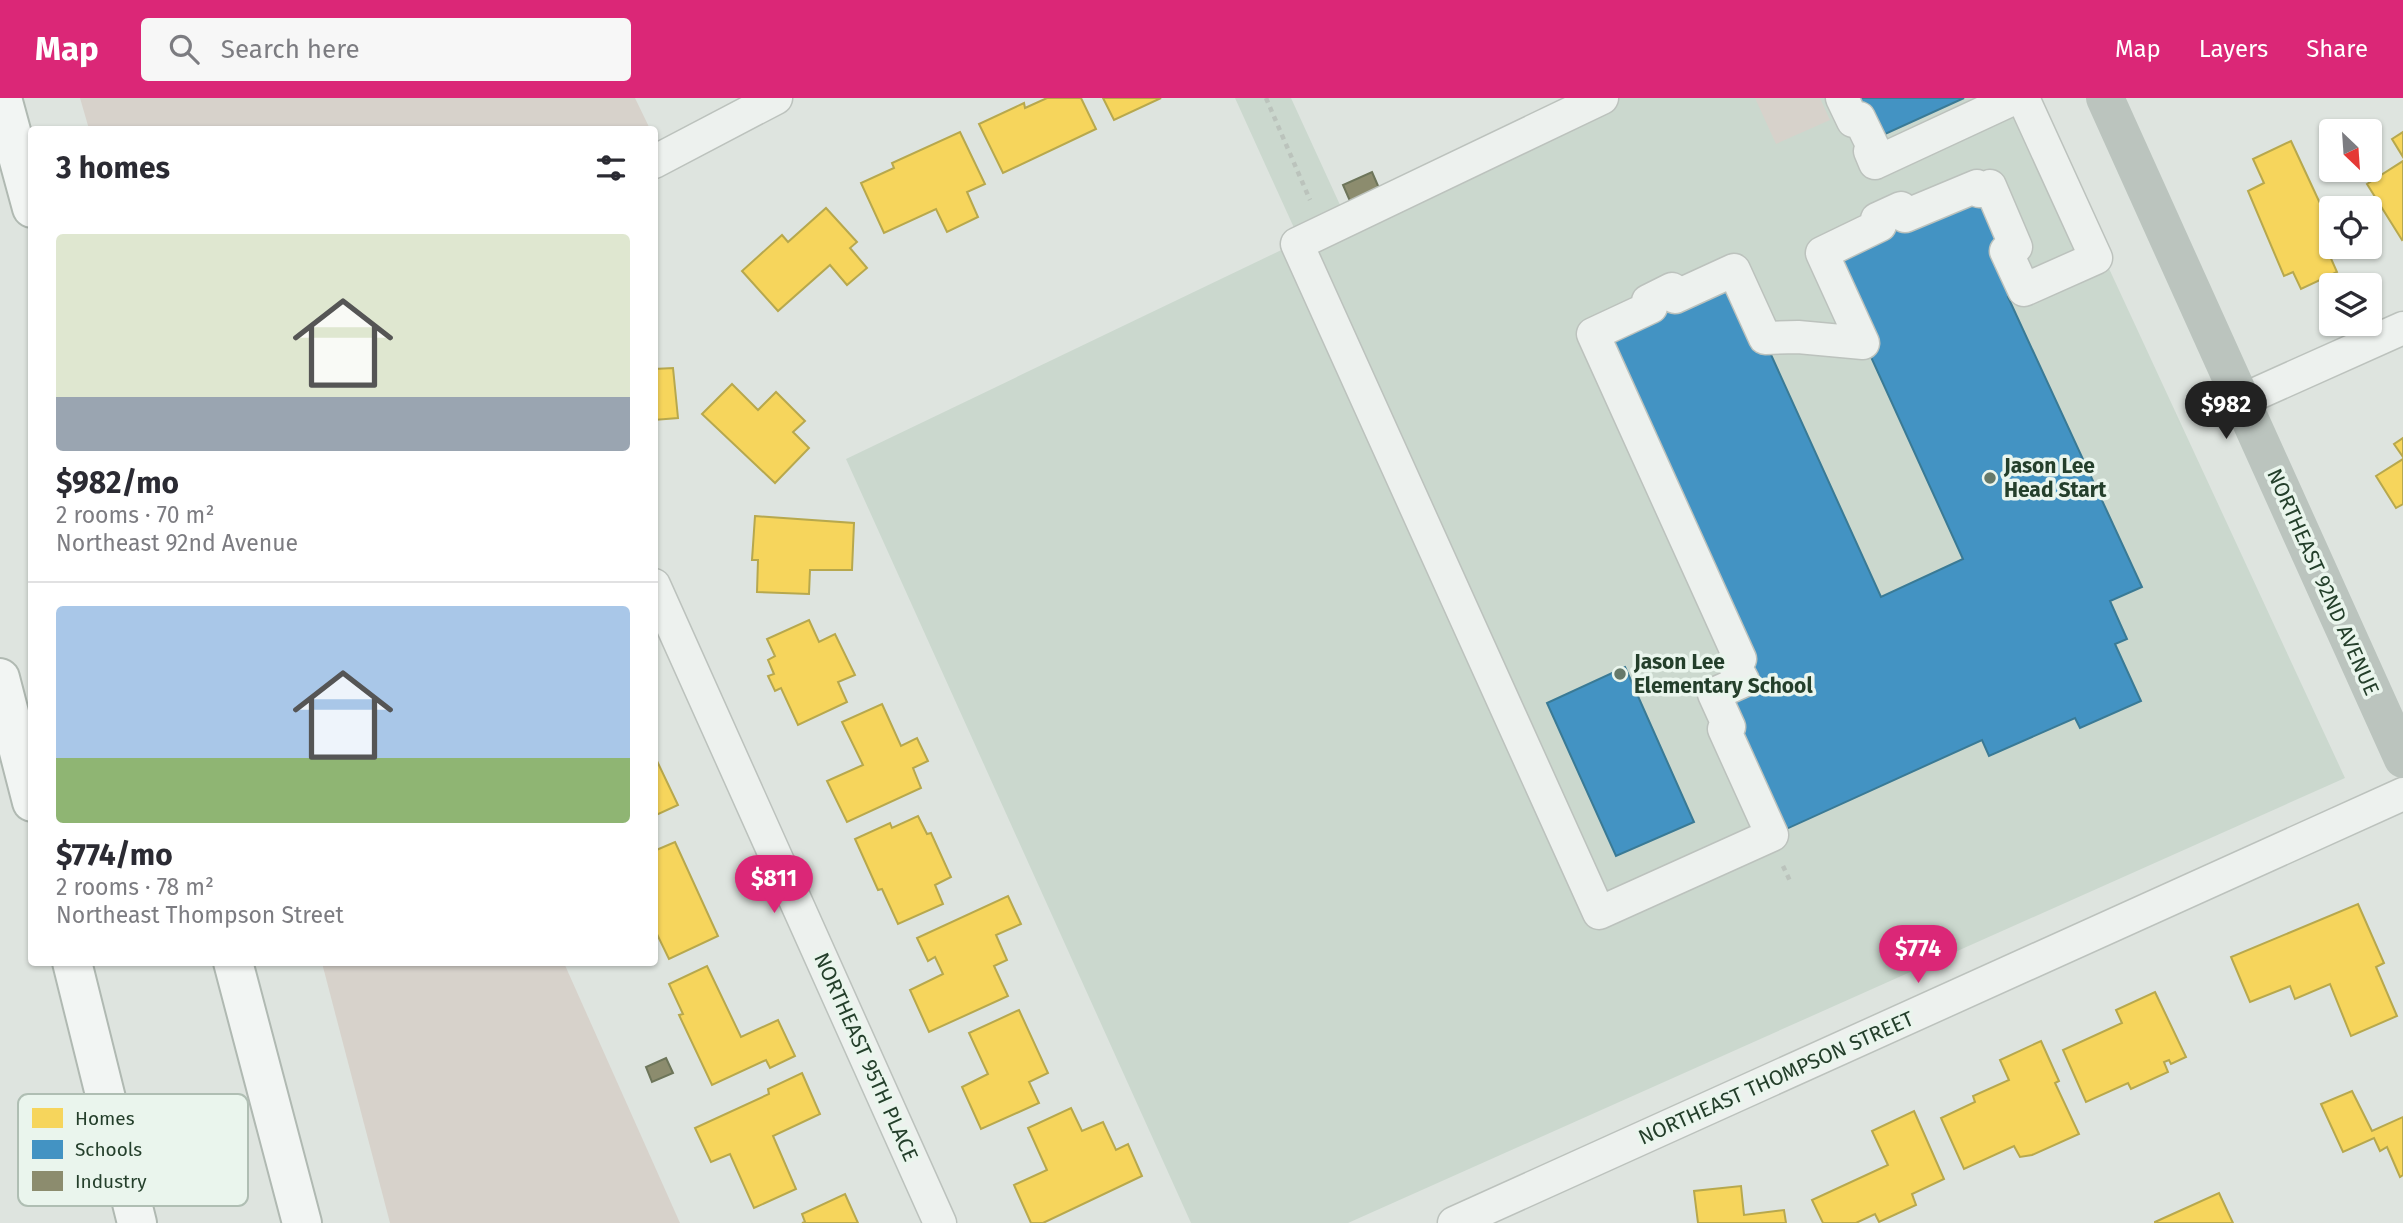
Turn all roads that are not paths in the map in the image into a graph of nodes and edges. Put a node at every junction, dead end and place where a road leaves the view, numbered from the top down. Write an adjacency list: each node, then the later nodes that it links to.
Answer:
1 (2, 98): 9 (highway)
2 (776, 98): 8 (street)
3 (1602, 98): 6 (street)
4 (1842, 98): 5 (street)
5 (2015, 98)
6 (2023, 98)
7 (2105, 98): 11 (street, NORTHEAST 92ND AVENUE)
8 (658, 160)
9 (28, 193)
10 (2403, 328): 11 (street)
11 (2240, 401): 14 (street, NORTHEAST 92ND AVENUE)
12 (658, 594): 23 (street, NORTHEAST 95TH PLACE)
13 (0, 678): 15 (highway)
14 (2403, 759)
15 (28, 786)
16 (2403, 794): 24 (street, NORTHEAST THOMPSON STREET)
17 (73, 966): 19 (highway)
18 (234, 966): 22 (highway)
19 (104, 1094)
20 (132, 1206): 21 (highway)
21 (136, 1223)
22 (302, 1223)
23 (940, 1223)
24 (1454, 1223)

